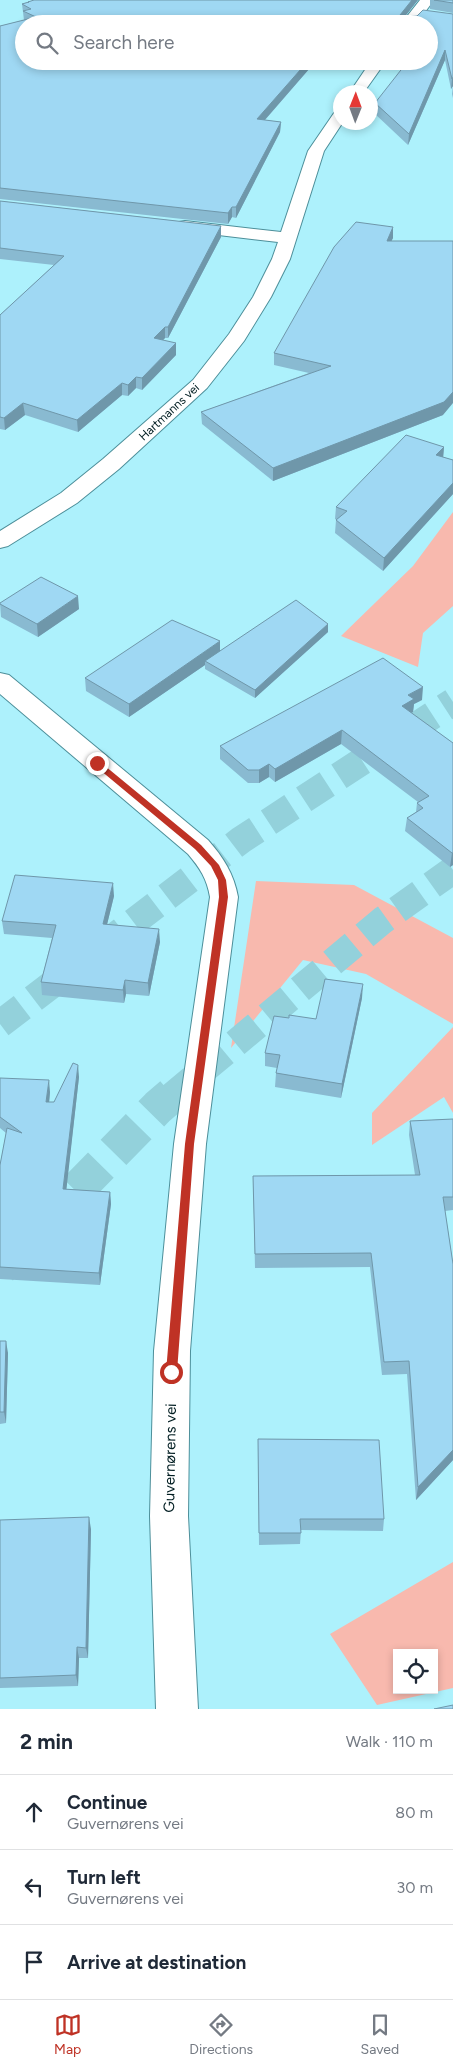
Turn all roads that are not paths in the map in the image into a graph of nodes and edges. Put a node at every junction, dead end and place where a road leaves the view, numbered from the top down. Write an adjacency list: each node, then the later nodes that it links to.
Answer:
1 (426, 0): 2 (street)
2 (415, 15)
3 (373, 70): 4 (street)
4 (362, 85)
5 (333, 126): 7 (street, Hartmanns vei)
6 (173, 225): 7 (street)
7 (288, 238): 8 (street, Hartmanns vei)
8 (1, 539)
9 (0, 680): 10 (street, Guvernørens vei)
10 (177, 1709)

